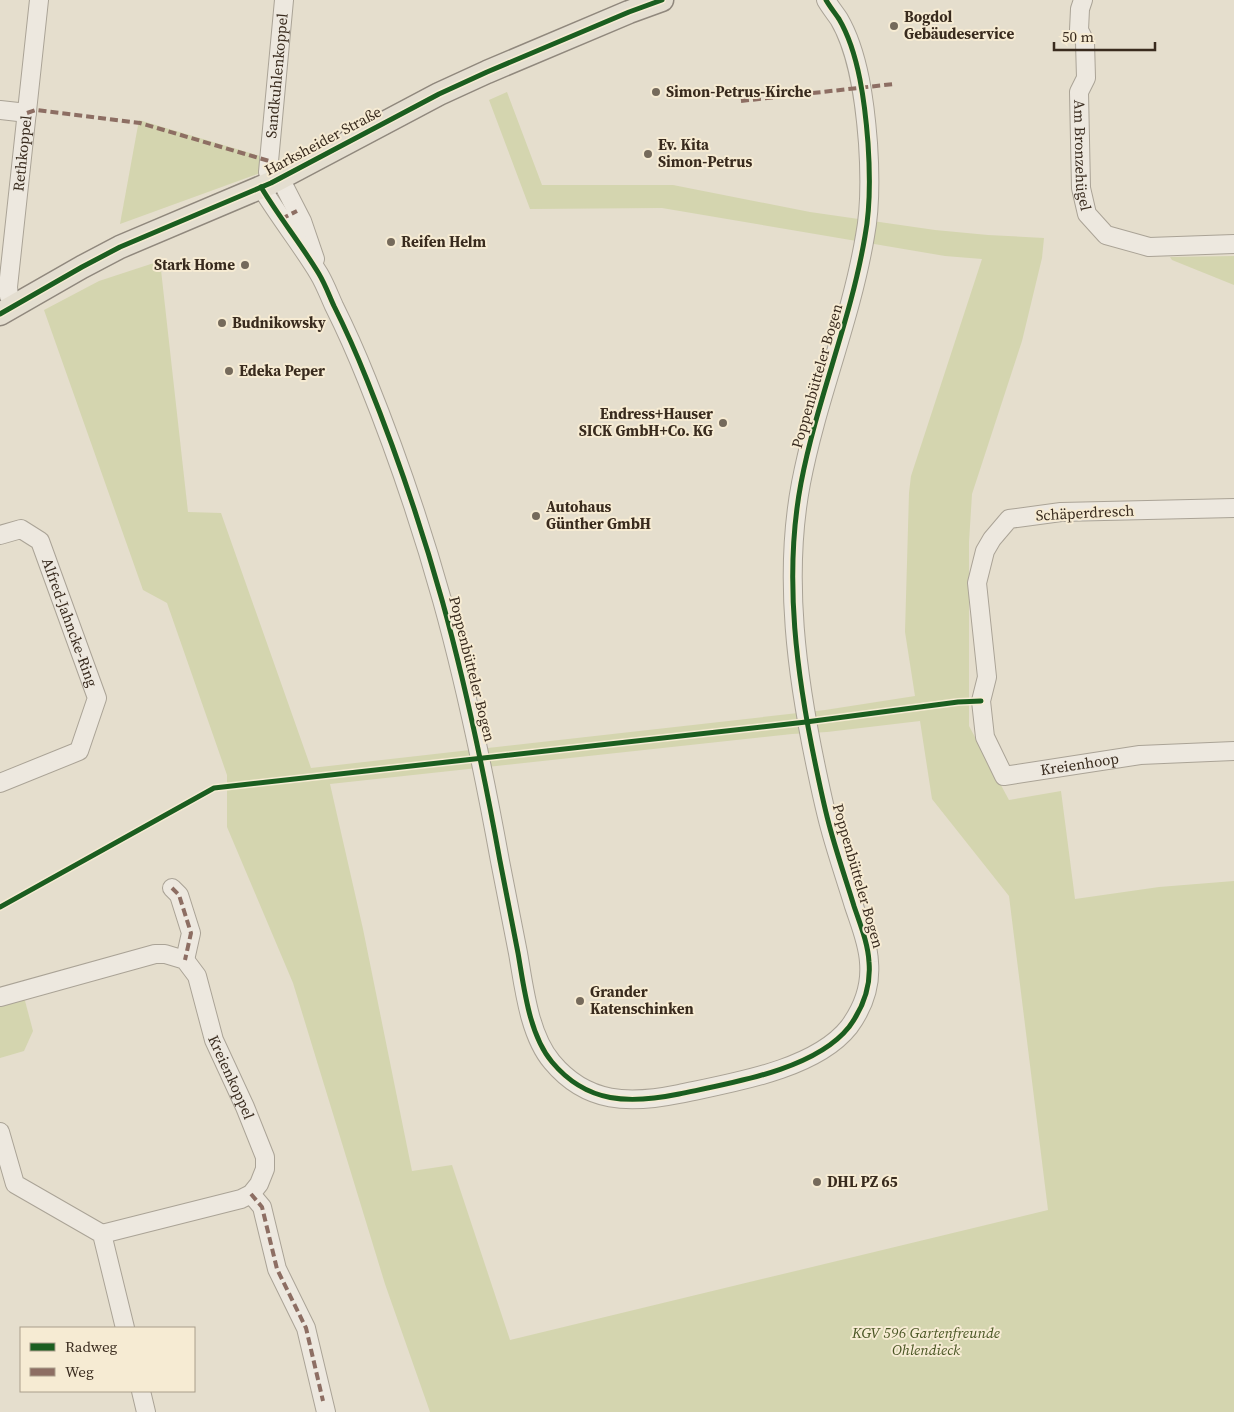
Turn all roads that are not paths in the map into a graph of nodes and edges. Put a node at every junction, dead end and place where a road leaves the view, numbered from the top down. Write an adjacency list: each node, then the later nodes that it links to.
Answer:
1 (39, 0): 9 (street, Rethkoppel)
2 (284, 0): 10 (street, Sandkuhlenkoppel)
3 (662, 0): 10 (main road, Harksheider Straße)
4 (826, 0): 7 (street, Poppenbütteler Bogen)
5 (841, 0): 7 (street, Poppenbütteler Bogen)
6 (1083, 0): 11 (street, Am Bronzehügel)
7 (841, 23): 10 (street, Poppenbütteler Bogen)
8 (0, 110): 9 (street)
9 (27, 113): 12 (street, Rethkoppel)
10 (270, 183): 12 (main road, Harksheider Straße)
11 (1234, 244)
12 (7, 310)
13 (1234, 508): 15 (street, Schäperdresch)
14 (0, 535): 17 (street, Alfred-Jahncke-Ring)
15 (981, 701): 16 (street, Kreienhoop)
16 (1234, 751)
17 (0, 783)
18 (172, 888): 19 (street)
19 (184, 960): 20 (street); 23 (street, Kreienkoppel)
20 (0, 997)
21 (0, 1132): 22 (street)
22 (7, 1187): 24 (street)
23 (251, 1194): 24 (street); 27 (street)
24 (102, 1234): 25 (street)
25 (125, 1327)
26 (141, 1392): 28 (street)
27 (325, 1407)
28 (146, 1412)

